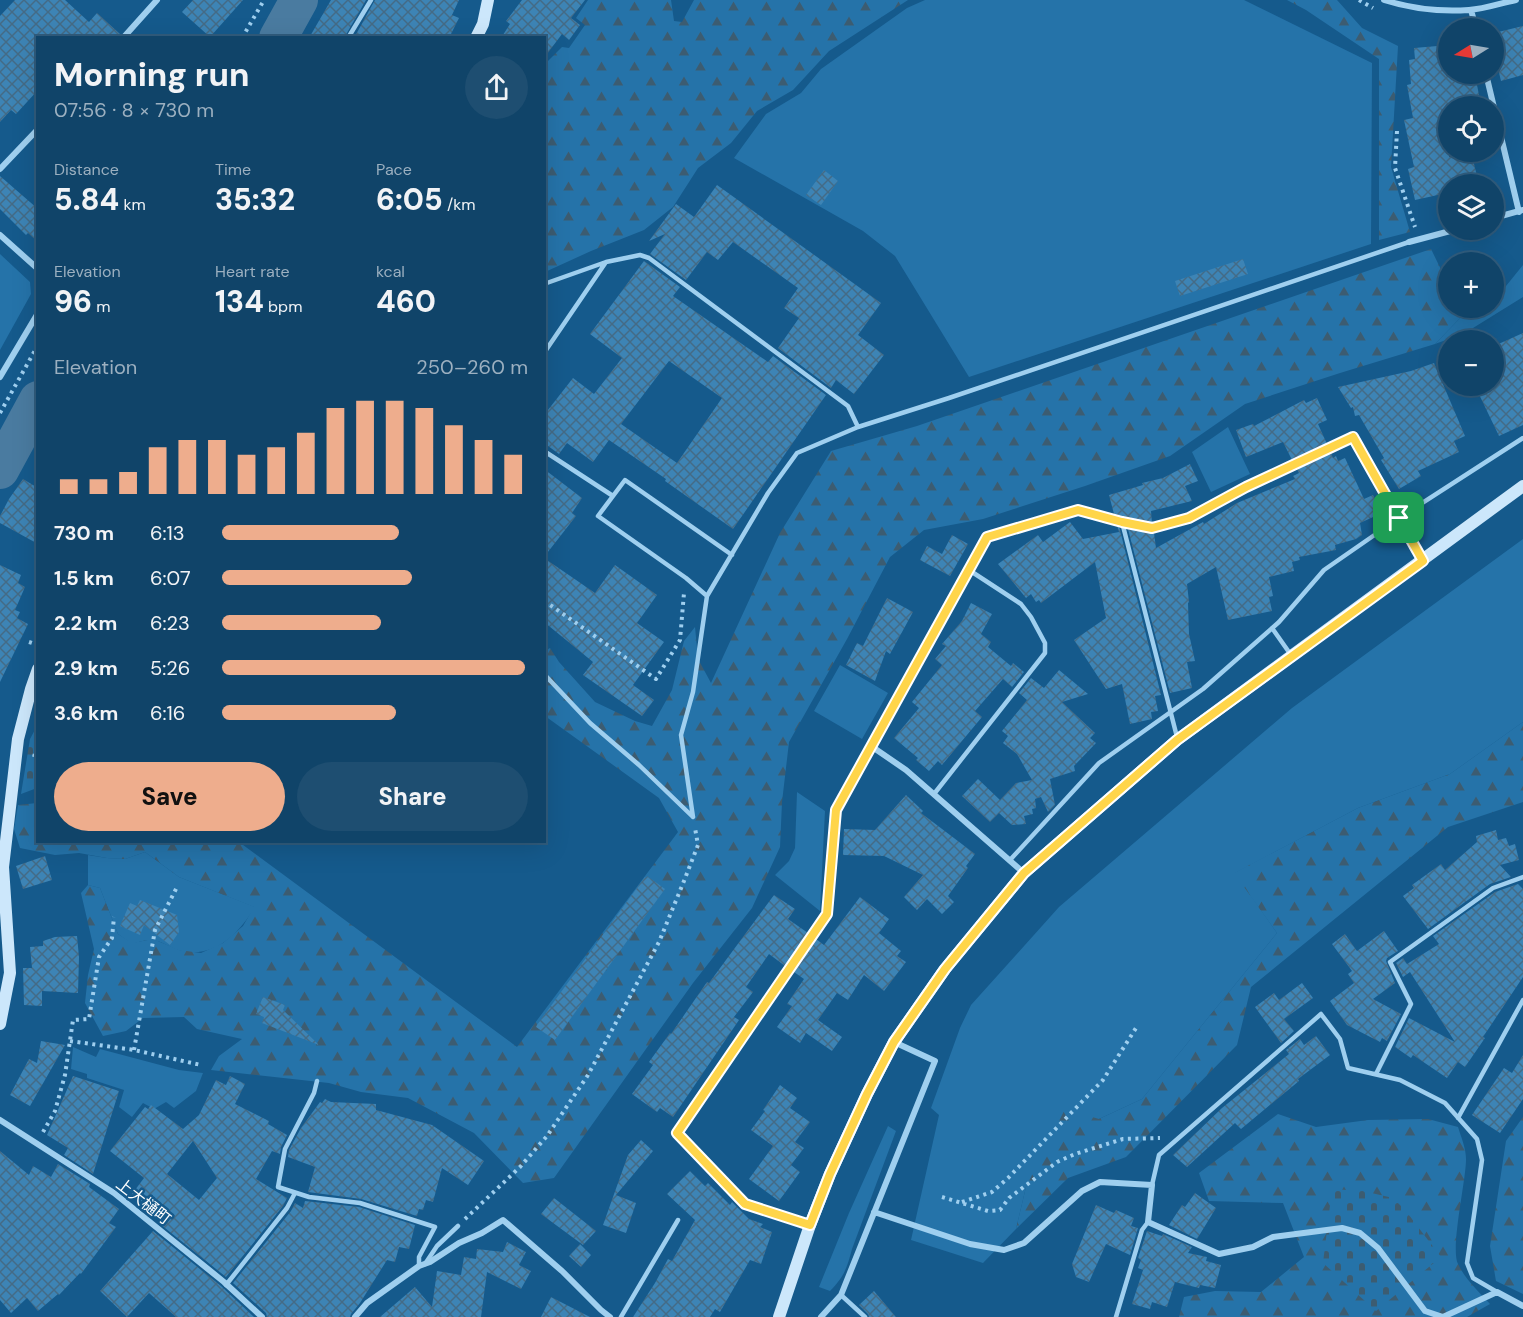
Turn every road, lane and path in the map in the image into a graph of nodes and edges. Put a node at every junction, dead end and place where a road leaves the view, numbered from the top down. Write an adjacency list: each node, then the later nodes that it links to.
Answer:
1 (157, 0): 9 (street)
2 (264, 0): 10 (path)
3 (371, 0): 11 (lane)
4 (488, 0): 12 (street)
5 (1384, 0): 7 (street)
6 (1516, 0): 7 (street)
7 (1471, 10): 8 (street)
8 (1473, 18)
9 (125, 36)
10 (243, 36)
11 (349, 36)
12 (478, 36)
13 (1489, 84): 17 (street)
14 (36, 131): 16 (street)
15 (1397, 131): 21 (path)
16 (0, 169)
17 (1521, 211): 18 (street)
18 (1504, 215)
19 (1438, 234): 21 (street)
20 (0, 235): 24 (street)
21 (1419, 239): 22 (street)
22 (1409, 242): 31 (lane)
23 (606, 262): 25 (lane); 28 (lane); 31 (lane)
24 (36, 267)
25 (546, 283)
26 (36, 316): 29 (street)
27 (36, 349): 30 (path)
28 (546, 350)
29 (0, 377)
30 (0, 412)
31 (858, 427): 38 (lane)
32 (1523, 438): 36 (lane)
33 (546, 452): 35 (lane)
34 (1523, 486): 39 (street)
35 (613, 496): 38 (lane); 41 (lane)
36 (1399, 518): 37 (street); 39 (street); 44 (lane)
37 (1122, 522): 40 (street); 50 (lane)
38 (732, 555): 42 (lane)
39 (1423, 561): 47 (street)
40 (969, 570): 52 (street); 53 (lane)
41 (686, 578): 42 (lane); 43 (path)
42 (707, 596): 55 (lane)
43 (546, 602)
44 (1272, 628): 47 (lane); 50 (lane)
45 (29, 642): 46 (path)
46 (36, 644)
47 (1292, 657): 51 (street)
48 (36, 675): 54 (street)
49 (546, 676): 55 (lane)
50 (1171, 713): 51 (lane); 56 (lane)
51 (1177, 740): 58 (street)
52 (871, 746): 53 (street); 82 (street)
53 (934, 794): 56 (street)
54 (5, 809): 57 (street)
55 (693, 817): 83 (path)
56 (1010, 860): 58 (street)
57 (1, 867): 63 (street)
58 (1024, 873): 66 (street)
59 (1523, 877): 69 (lane)
60 (177, 886): 67 (path)
61 (114, 917): 65 (path)
62 (1523, 1000): 71 (lane)
63 (0, 1024)
64 (1136, 1028): 78 (path)
65 (70, 1041): 67 (path); 74 (path)
66 (894, 1042): 79 (street); 82 (street)
67 (134, 1050): 68 (path)
68 (201, 1065)
69 (1376, 1074): 71 (lane); 73 (lane)
70 (317, 1081): 76 (lane)
71 (1458, 1118): 86 (lane)
72 (0, 1120): 74 (street, 上大樋町)
73 (1179, 1138): 75 (lane); 78 (path)
74 (36, 1143): 85 (street, 上大樋町)
75 (1152, 1185): 79 (street); 81 (street)
76 (295, 1193): 84 (lane); 85 (lane)
77 (942, 1197): 78 (path)
78 (961, 1202)
79 (874, 1212): 87 (street)
80 (678, 1220): 92 (lane)
81 (1148, 1222): 86 (street); 96 (lane)
82 (810, 1225): 93 (street)
83 (458, 1226): 84 (lane)
84 (422, 1265): 90 (street); 91 (street)
85 (226, 1285): 89 (street, 上大樋町)
86 (1497, 1292): 88 (street)
87 (841, 1295): 94 (street); 95 (lane)
88 (1523, 1306)
89 (262, 1317)
90 (355, 1317)
91 (610, 1317)
92 (621, 1317)
93 (779, 1317)
94 (821, 1317)
95 (865, 1317)
96 (1116, 1317)

